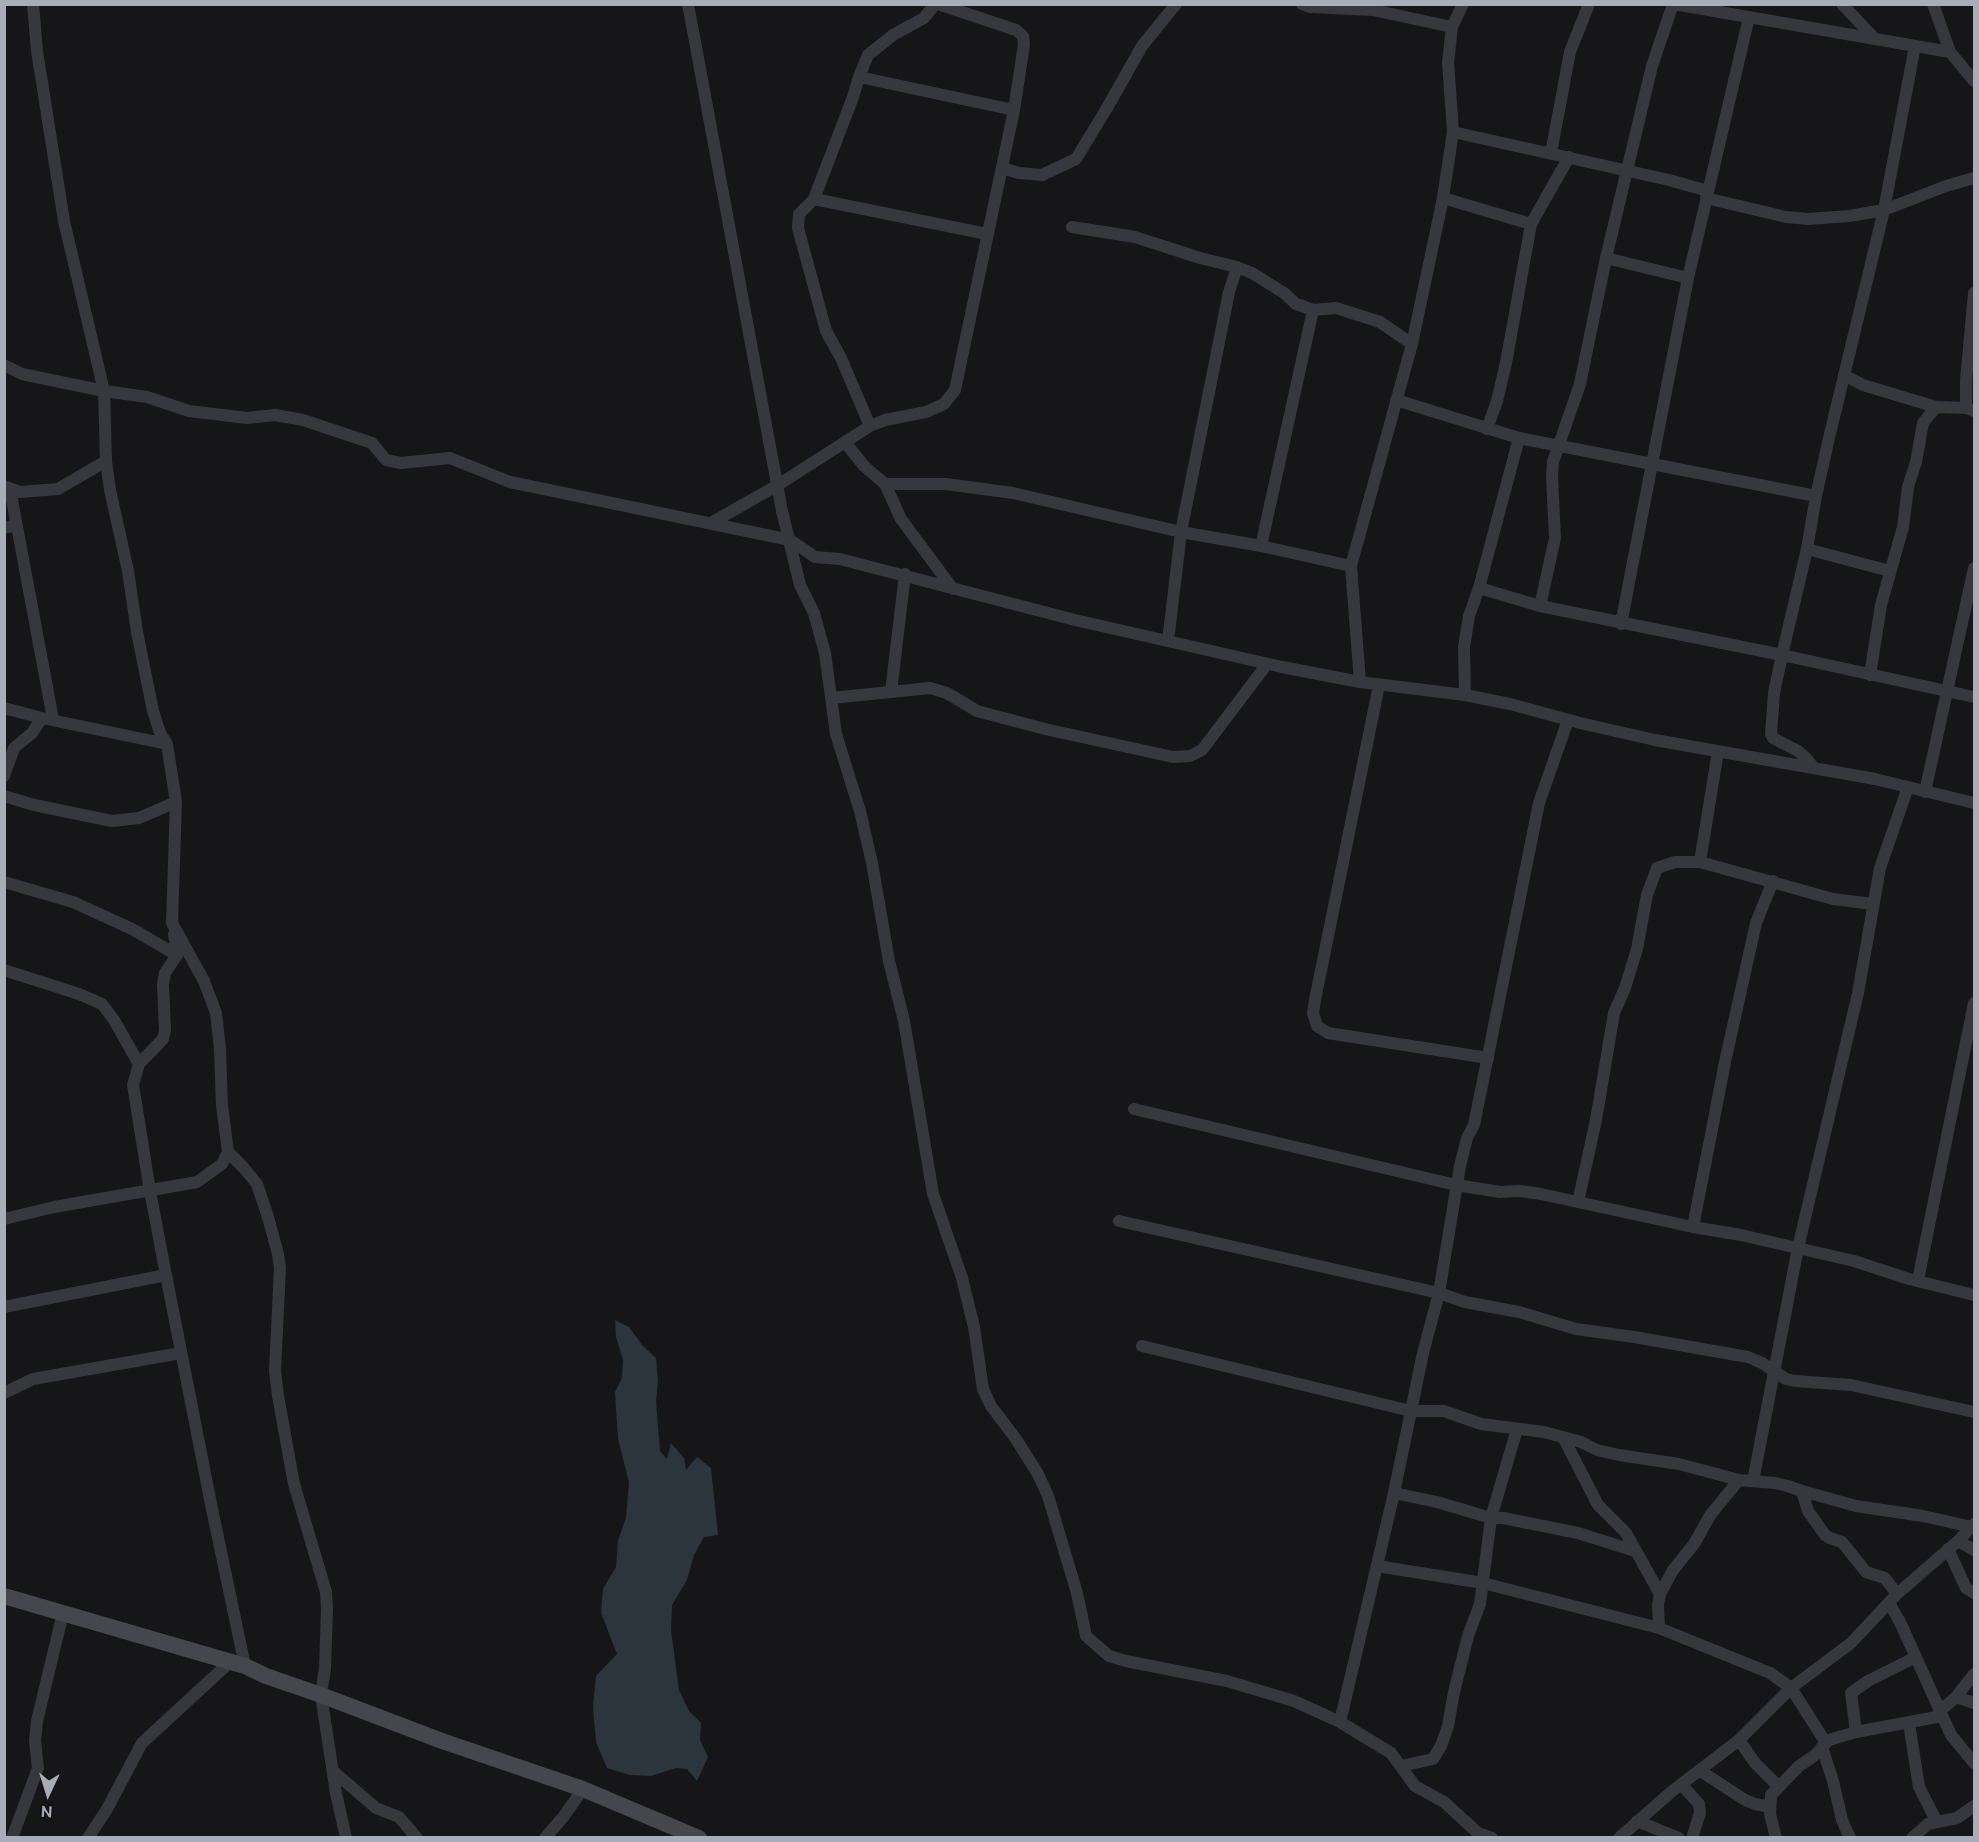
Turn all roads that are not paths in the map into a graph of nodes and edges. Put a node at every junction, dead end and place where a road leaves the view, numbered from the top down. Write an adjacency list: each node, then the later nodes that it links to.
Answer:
1 (33, 4): 41 (street)
2 (688, 4): 53 (street)
3 (937, 4): 17 (street); 19 (street)
4 (1176, 4): 23 (street)
5 (1302, 4): 11 (street)
6 (1463, 4): 13 (street)
7 (1589, 4): 21 (street)
8 (1673, 4): 12 (street); 24 (street)
9 (1842, 4): 14 (street)
10 (1933, 4): 16 (street)
11 (1374, 7): 13 (street)
12 (1749, 17): 14 (street); 26 (street)
13 (1452, 27): 20 (street)
14 (1874, 38): 15 (street)
15 (1915, 46): 16 (street); 29 (street)
16 (1950, 52): 18 (street)
17 (859, 77): 19 (street); 28 (street)
18 (1974, 81)
19 (1014, 110): 23 (street)
20 (1453, 132): 21 (street); 27 (street)
21 (1551, 153): 22 (street)
22 (1569, 157): 24 (street); 30 (street)
23 (1002, 168): 32 (street)
24 (1628, 171): 26 (street); 33 (street)
25 (1974, 178): 29 (street)
26 (1707, 195): 29 (street); 35 (street)
27 (1443, 198): 30 (street); 38 (street)
28 (814, 199): 32 (street); 45 (street)
29 (1884, 210): 40 (street)
30 (1531, 224): 46 (street)
31 (1072, 227): 34 (street)
32 (987, 234): 45 (street)
33 (1606, 258): 35 (street); 49 (street)
34 (1237, 267): 37 (street); 58 (street)
35 (1688, 278): 51 (street)
36 (1974, 293): 44 (street)
37 (1313, 310): 38 (street); 60 (street)
38 (1412, 344): 42 (street)
39 (4, 365): 41 (street)
40 (1845, 375): 43 (street); 55 (street)
41 (104, 391): 50 (street); 56 (street)
42 (1396, 400): 46 (street); 62 (street)
43 (1936, 407): 44 (street); 64 (street)
44 (1970, 410)
45 (870, 426): 48 (street)
46 (1487, 429): 47 (street)
47 (1519, 438): 49 (street); 66 (street)
48 (845, 442): 52 (street); 53 (street)
49 (1560, 445): 51 (street); 68 (street)
50 (106, 461): 54 (street); 84 (street)
51 (1652, 464): 55 (street); 69 (street)
52 (885, 484): 58 (street); 67 (street)
53 (778, 485): 56 (street); 59 (street)
54 (7, 488): 57 (street)
55 (1816, 496): 61 (street)
56 (711, 523): 59 (street)
57 (11, 526): 82 (street)
58 (1180, 532): 60 (street); 70 (street)
59 (790, 540): 65 (street); 80 (street)
60 (1261, 546): 62 (street)
61 (1808, 549): 64 (street); 71 (street)
62 (1351, 566): 74 (street)
63 (1974, 568): 77 (street)
64 (1890, 571): 73 (street)
65 (905, 574): 67 (street); 76 (street)
66 (1479, 588): 68 (street); 78 (street)
67 (953, 589): 70 (street)
68 (1540, 606): 69 (street)
69 (1621, 624): 71 (street)
70 (1168, 641): 72 (street)
71 (1782, 656): 73 (street); 86 (street)
72 (1267, 664): 74 (street); 76 (street)
73 (1870, 675): 77 (street)
74 (1360, 682): 75 (street)
75 (1379, 685): 78 (street); 101 (street)
76 (891, 692): 80 (street)
77 (1947, 692): 79 (street); 89 (street)
78 (1465, 695): 83 (street)
79 (1974, 697)
80 (831, 698): 151 (street)
81 (4, 708): 82 (street)
82 (47, 719): 84 (street); 87 (street)
83 (1568, 720): 85 (street); 101 (street)
84 (167, 744): 91 (street)
85 (1718, 751): 86 (street); 93 (street)
86 (1813, 767): 88 (street)
87 (4, 776)
88 (1908, 787): 89 (street); 96 (street)
89 (1925, 792): 92 (street)
90 (4, 796): 91 (street)
91 (176, 802): 97 (street)
92 (1974, 803)
93 (1700, 862): 94 (street); 107 (street)
94 (1773, 881): 96 (street); 110 (street)
95 (4, 882): 98 (street)
96 (1873, 904): 111 (street)
97 (172, 923): 98 (street); 104 (street)
98 (177, 955): 102 (street)
99 (4, 970): 102 (street)
100 (1974, 1003): 113 (street)
101 (1488, 1058): 105 (street)
102 (139, 1064): 106 (street)
103 (1134, 1109): 105 (street)
104 (228, 1152): 106 (street); 147 (street)
105 (1456, 1185): 107 (street); 114 (street)
106 (150, 1191): 108 (street); 112 (street)
107 (1578, 1202): 110 (street)
108 (4, 1219)
109 (1119, 1221): 114 (street)
110 (1693, 1227): 111 (street)
111 (1798, 1248): 113 (street); 119 (street)
112 (166, 1275): 116 (street); 118 (street)
113 (1918, 1280): 115 (street)
114 (1439, 1293): 119 (street); 121 (street)
115 (1974, 1295)
116 (4, 1307)
117 (1142, 1346): 121 (street)
118 (181, 1353): 120 (street); 144 (street)
119 (1774, 1373): 122 (street); 126 (street)
120 (4, 1394)
121 (1411, 1411): 123 (street); 128 (street)
122 (1974, 1412)
123 (1517, 1429): 124 (street); 129 (street)
124 (1563, 1437): 125 (street); 134 (street)
125 (1738, 1480): 126 (street); 138 (street)
126 (1753, 1481): 127 (street)
127 (1802, 1491): 130 (street); 140 (street)
128 (1394, 1494): 129 (street); 135 (street)
129 (1491, 1518): 134 (street); 136 (street)
130 (1973, 1525): 131 (street)
131 (1958, 1541): 132 (street); 133 (street)
132 (1948, 1549): 137 (street); 140 (street)
133 (1974, 1550)
134 (1635, 1551): 138 (street)
135 (1377, 1566): 136 (street); 151 (street)
136 (1483, 1583): 142 (street); 157 (street)
137 (1974, 1593)
138 (1660, 1594): 142 (street)
139 (4, 1596): 141 (street)
140 (1893, 1598): 143 (street); 146 (street)
141 (63, 1613): 144 (street); 168 (street)
142 (1659, 1628): 146 (street)
143 (1916, 1657): 150 (street); 153 (street)
144 (238, 1664): 147 (street); 169 (street)
145 (1974, 1674): 148 (street)
146 (1791, 1688): 154 (street); 155 (street)
147 (321, 1695): 159 (street); 162 (street)
148 (1956, 1697): 149 (street); 150 (street)
149 (1974, 1704)
150 (1941, 1714): 152 (street); 156 (street)
151 (1340, 1722): 157 (street)
152 (1909, 1723): 153 (street); 166 (street)
153 (1856, 1732): 155 (street)
154 (1739, 1740): 158 (street); 161 (street)
155 (1824, 1745): 161 (street); 179 (street)
156 (1974, 1763)
157 (1401, 1766): 174 (street)
158 (1699, 1770): 160 (street); 164 (street)
159 (333, 1771): 170 (street); 171 (street)
160 (1681, 1784): 165 (street); 177 (street)
161 (1779, 1787): 164 (street)
162 (582, 1789): 172 (street); 173 (street)
163 (1974, 1806): 166 (street)
164 (1770, 1807): 178 (street)
165 (1637, 1821): 175 (street); 176 (street)
166 (1937, 1822): 167 (street)
167 (1914, 1837)
168 (12, 1838)
169 (88, 1838)
170 (346, 1838)
171 (417, 1838)
172 (545, 1838)
173 (699, 1838)
174 (1492, 1838)
175 (1619, 1838)
176 (1679, 1838)
177 (1692, 1838)
178 (1776, 1838)
179 (1850, 1838)

